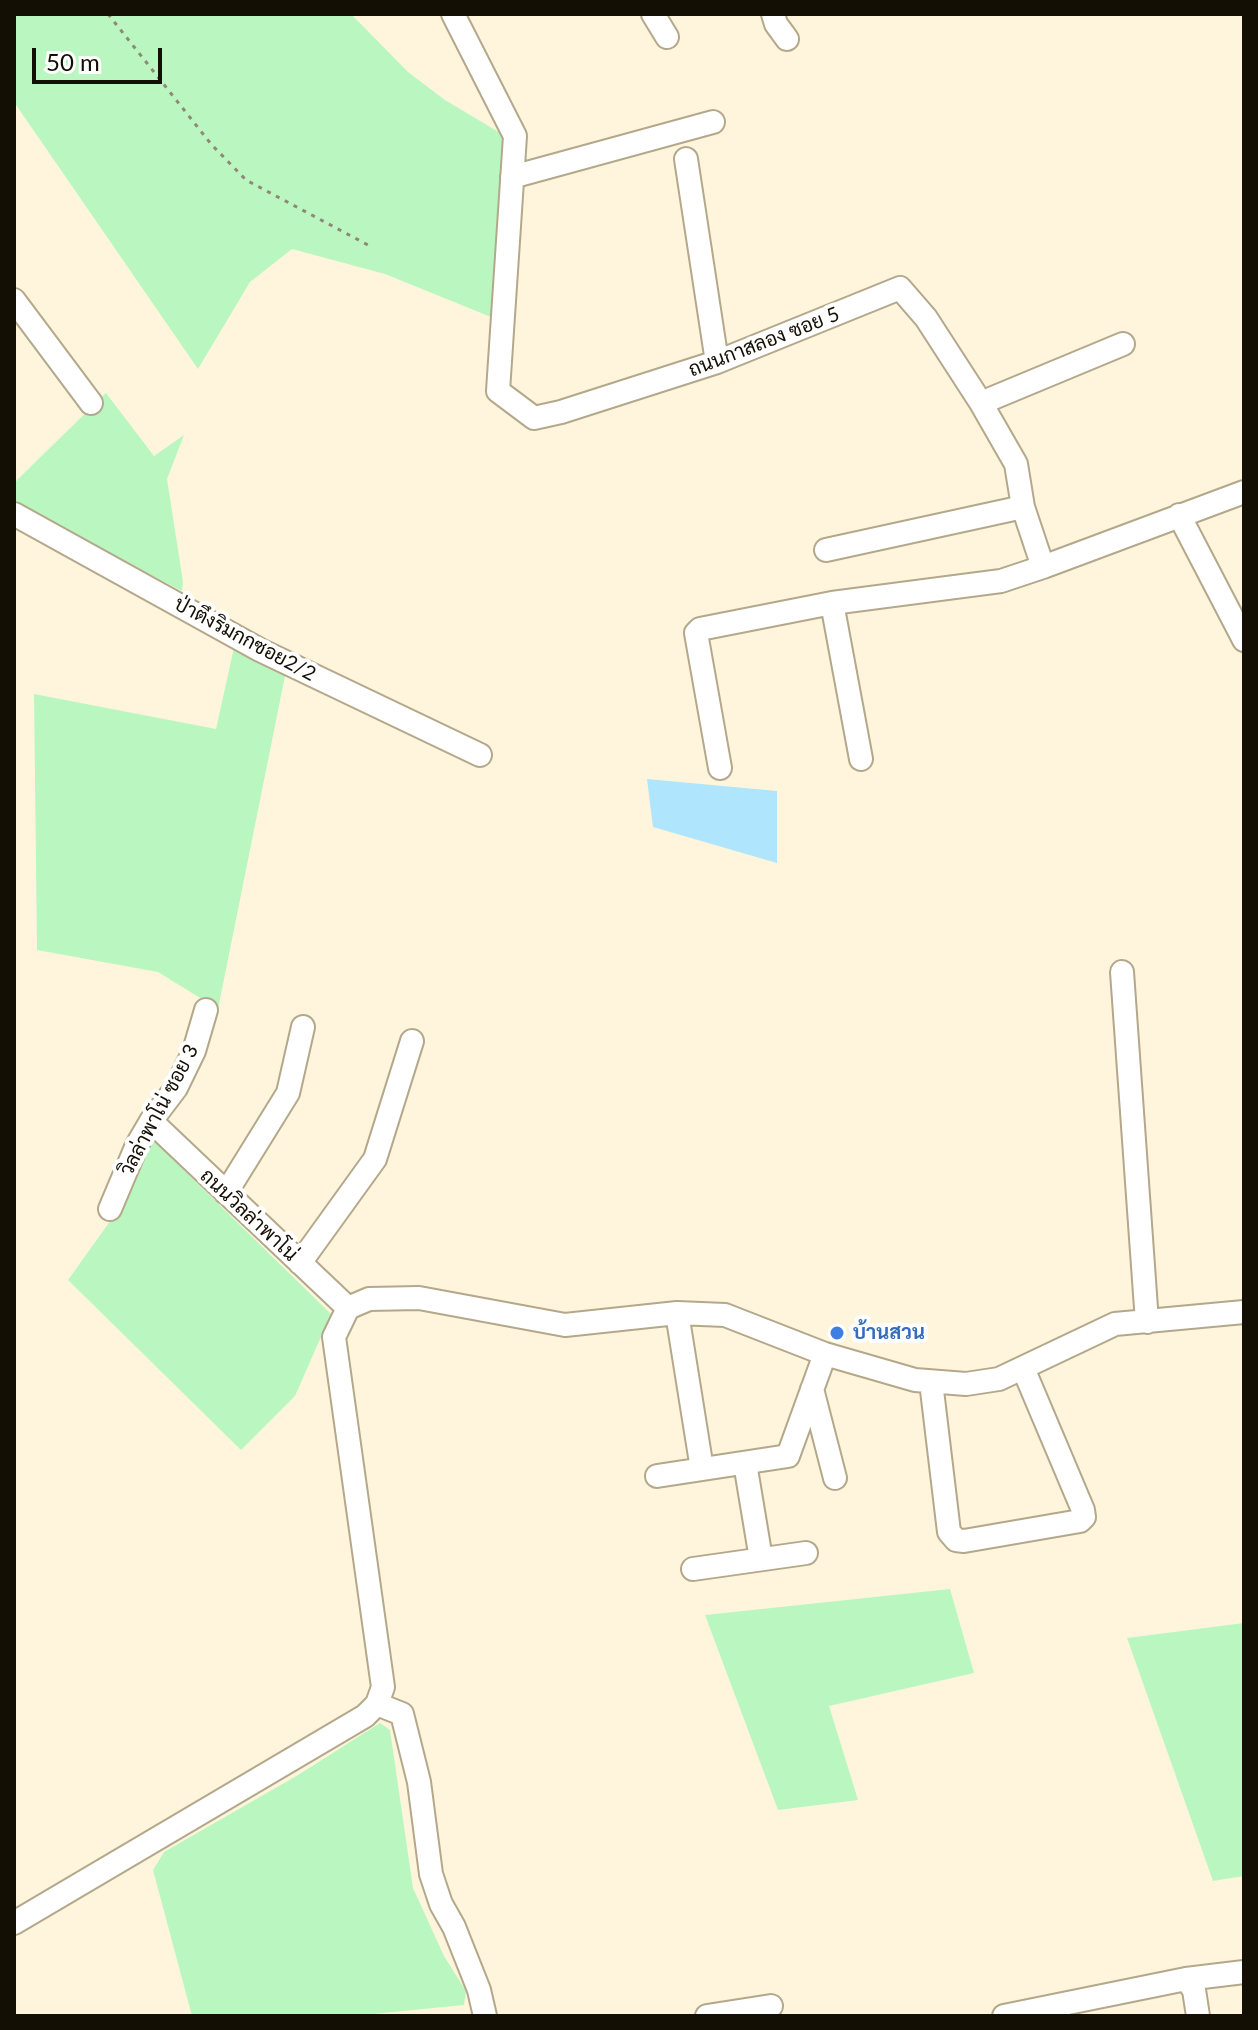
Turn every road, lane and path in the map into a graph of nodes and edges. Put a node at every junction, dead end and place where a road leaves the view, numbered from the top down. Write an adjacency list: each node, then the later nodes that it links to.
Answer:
1 (108, 14): 10 (path)
2 (453, 14): 9 (street, ถนนกาสลอง ซอย 5)
3 (653, 14): 5 (street)
4 (773, 14): 6 (street)
5 (667, 37)
6 (787, 39)
7 (713, 122): 9 (street)
8 (686, 159): 13 (street)
9 (512, 177): 13 (street, ถนนกาสลอง ซอย 5)
10 (368, 245)
11 (14, 300): 14 (street)
12 (1123, 344): 15 (street)
13 (717, 362): 15 (street, ถนนกาสลอง ซอย 5)
14 (91, 403)
15 (981, 403): 17 (street, ถนนกาสลอง ซอย 5)
16 (1244, 492): 19 (street)
17 (1023, 507): 20 (street); 21 (street, ถนนกาสลอง ซอย 5)
18 (14, 514): 24 (street, ป่าตึงริมกกซอย2/2)
19 (1179, 515): 21 (street); 23 (street)
20 (826, 550)
21 (1043, 567): 22 (street)
22 (832, 603): 25 (street); 26 (street)
23 (1244, 640)
24 (480, 755)
25 (861, 759)
26 (720, 768)
27 (1122, 972): 38 (street)
28 (206, 1010): 31 (street, วิลล่าพาโน่ ซอย 3)
29 (303, 1027): 32 (street)
30 (412, 1041): 34 (street)
31 (151, 1121): 32 (street, ถนนวิลล่าพาโน่); 33 (street, วิลล่าพาโน่ ซอย 3)
32 (226, 1193): 34 (street, ถนนวิลล่าพาโน่)
33 (110, 1209)
34 (300, 1263): 35 (street, ถนนวิลล่าพาโน่)
35 (348, 1308): 37 (street); 50 (street)
36 (1244, 1312): 38 (street)
37 (677, 1313): 39 (street); 44 (street)
38 (1147, 1322): 40 (street)
39 (825, 1354): 41 (street); 42 (street)
40 (1023, 1368): 41 (street); 41 (street)
41 (931, 1382)
42 (812, 1389): 43 (street); 46 (street)
43 (745, 1463): 44 (street); 48 (street)
44 (702, 1469): 45 (street)
45 (657, 1476)
46 (835, 1478)
47 (806, 1553): 48 (street)
48 (761, 1559): 49 (street)
49 (693, 1569)
50 (377, 1704): 51 (street); 55 (street)
51 (14, 1923)
52 (1244, 1972): 53 (street)
53 (1186, 1979): 57 (street); 58 (street)
54 (771, 2006): 56 (street)
55 (485, 2016)
56 (707, 2016)
57 (1004, 2016)
58 (1198, 2016)

